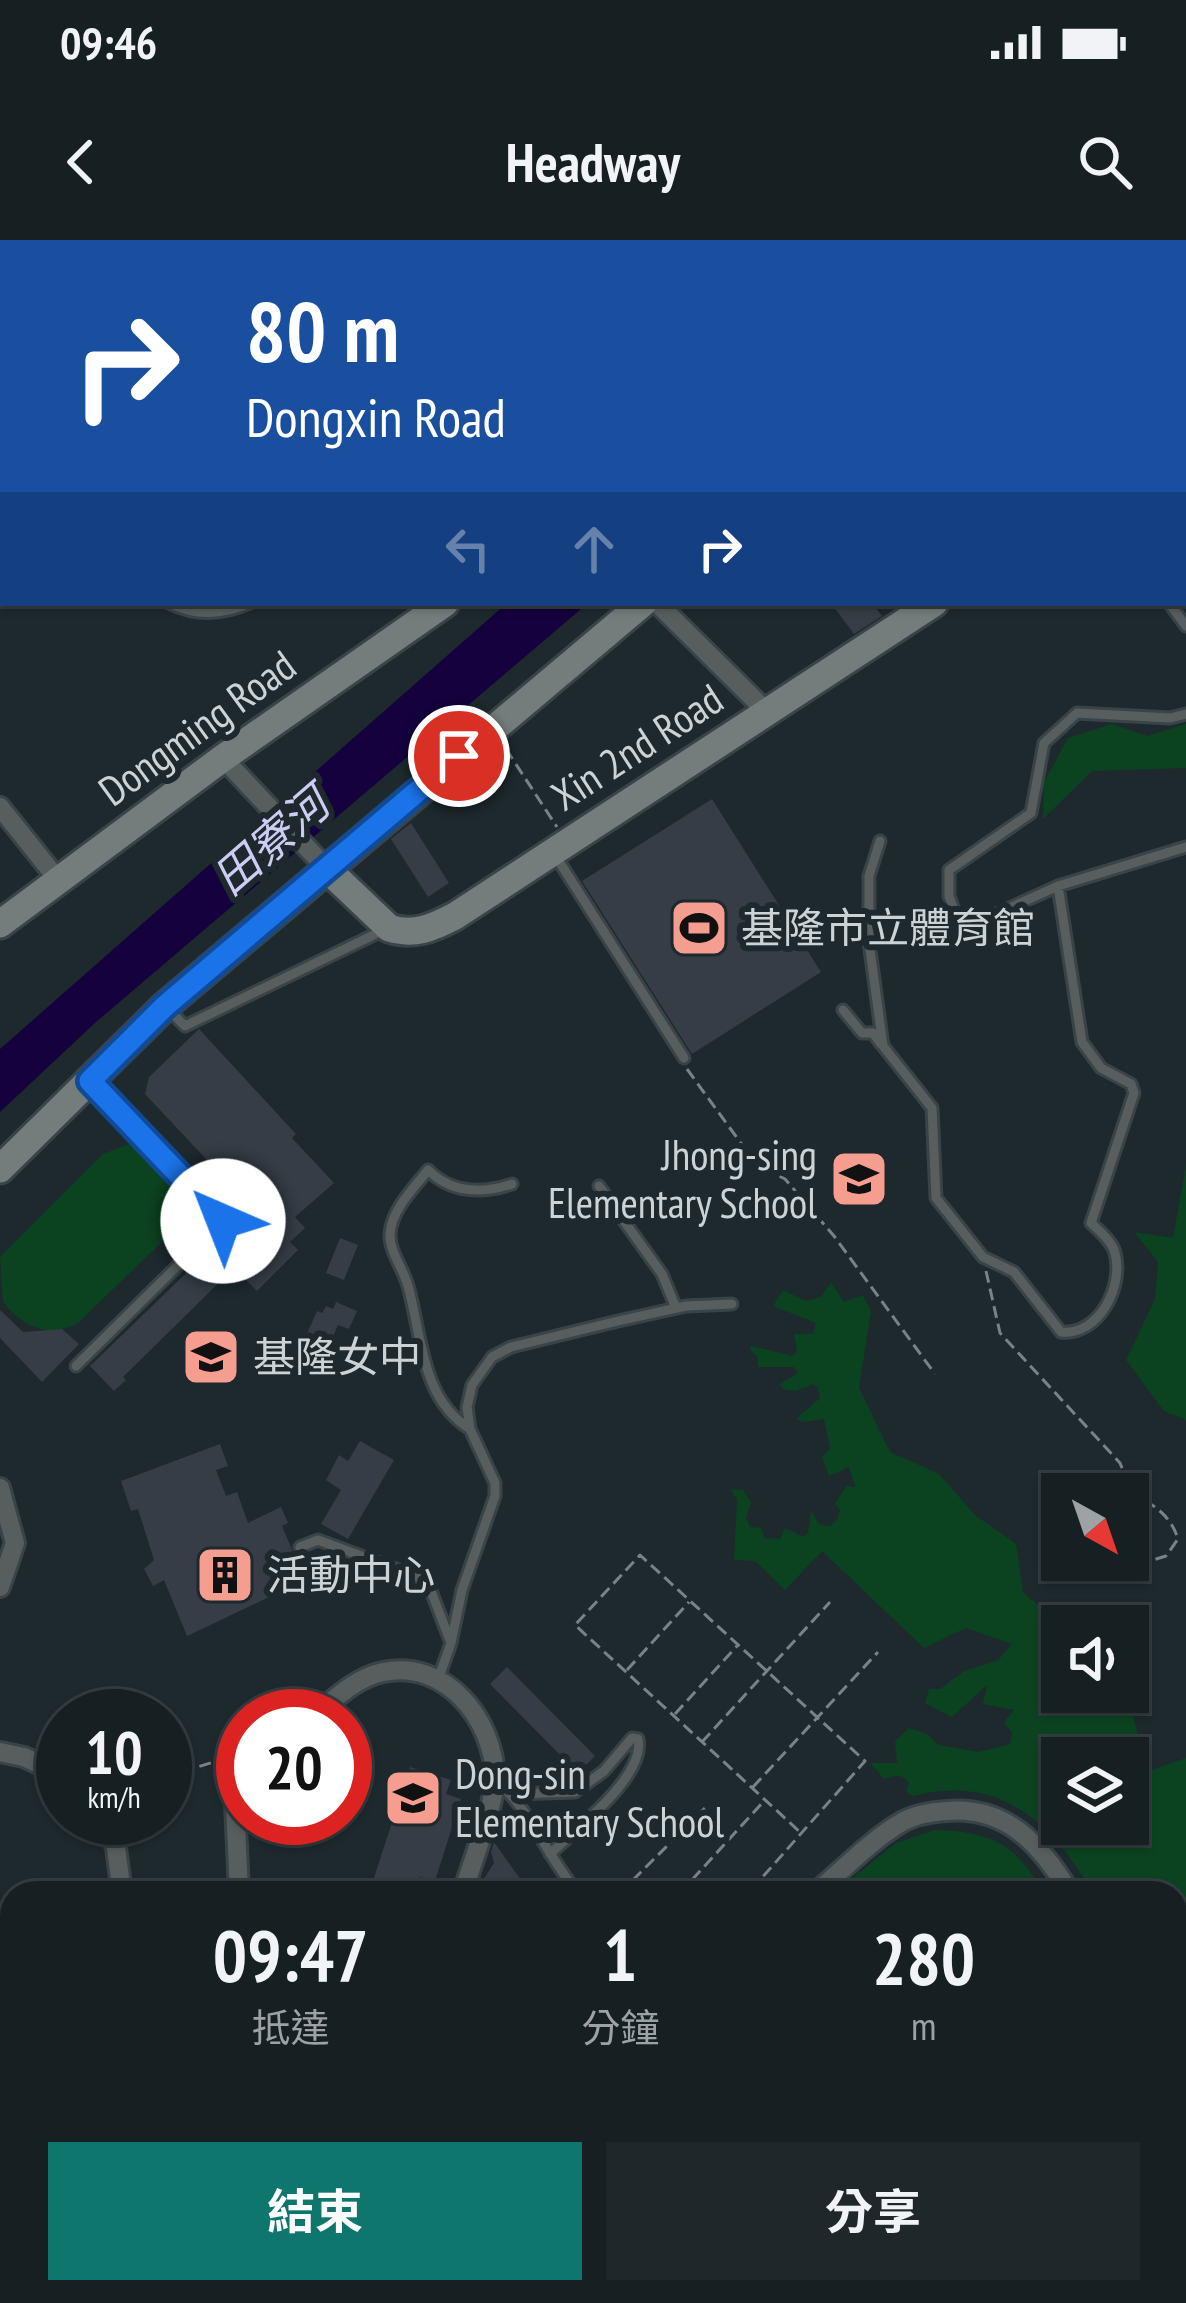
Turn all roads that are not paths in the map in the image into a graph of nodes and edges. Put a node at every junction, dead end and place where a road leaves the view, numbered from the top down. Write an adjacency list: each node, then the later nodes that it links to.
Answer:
1 (175, 606): 2 (lane)
2 (243, 606)
3 (441, 606): 9 (main road, Dongming Road)
4 (639, 606): 14 (main road)
5 (660, 606): 7 (street)
6 (929, 606): 7 (main road, Xin 2nd Road)
7 (768, 713): 12 (main road, Xin 2nd Road)
8 (1186, 714): 16 (lane)
9 (223, 758): 14 (street); 15 (main road, Dongming Road)
10 (0, 807): 15 (street)
11 (880, 842): 21 (lane)
12 (560, 847): 18 (main road, Xin 2nd Road); 22 (lane)
13 (1186, 847): 16 (lane)
14 (327, 869): 18 (main road); 19 (main road)
15 (59, 881): 17 (main road, Dongming Road)
16 (1058, 886): 21 (lane)
17 (0, 924)
18 (389, 928): 19 (lane)
19 (165, 1006): 23 (main road)
20 (843, 1010): 21 (lane)
21 (883, 1046)
22 (684, 1063)
23 (90, 1081): 24 (main road); 29 (lane)
24 (0, 1169)
25 (512, 1184): 30 (lane)
26 (599, 1186): 28 (lane)
27 (732, 1304): 28 (lane)
28 (676, 1308): 30 (lane)
29 (76, 1366)
30 (470, 1429): 34 (lane)
31 (0, 1488): 33 (street)
32 (300, 1547): 34 (lane)
33 (0, 1588)
34 (452, 1643): 35 (lane)
35 (438, 1680): 36 (street); 39 (street)
36 (346, 1689)
37 (0, 1752): 38 (street)
38 (36, 1763)
39 (495, 1779): 40 (lane); 46 (street)
40 (512, 1794): 43 (lane); 43 (lane)
41 (115, 1845): 44 (street)
42 (236, 1845): 45 (street)
43 (550, 1854): 47 (lane)
44 (120, 1881)
45 (238, 1881)
46 (466, 1881)
47 (568, 1881)
48 (830, 1881): 49 (street)
49 (1062, 1881)

